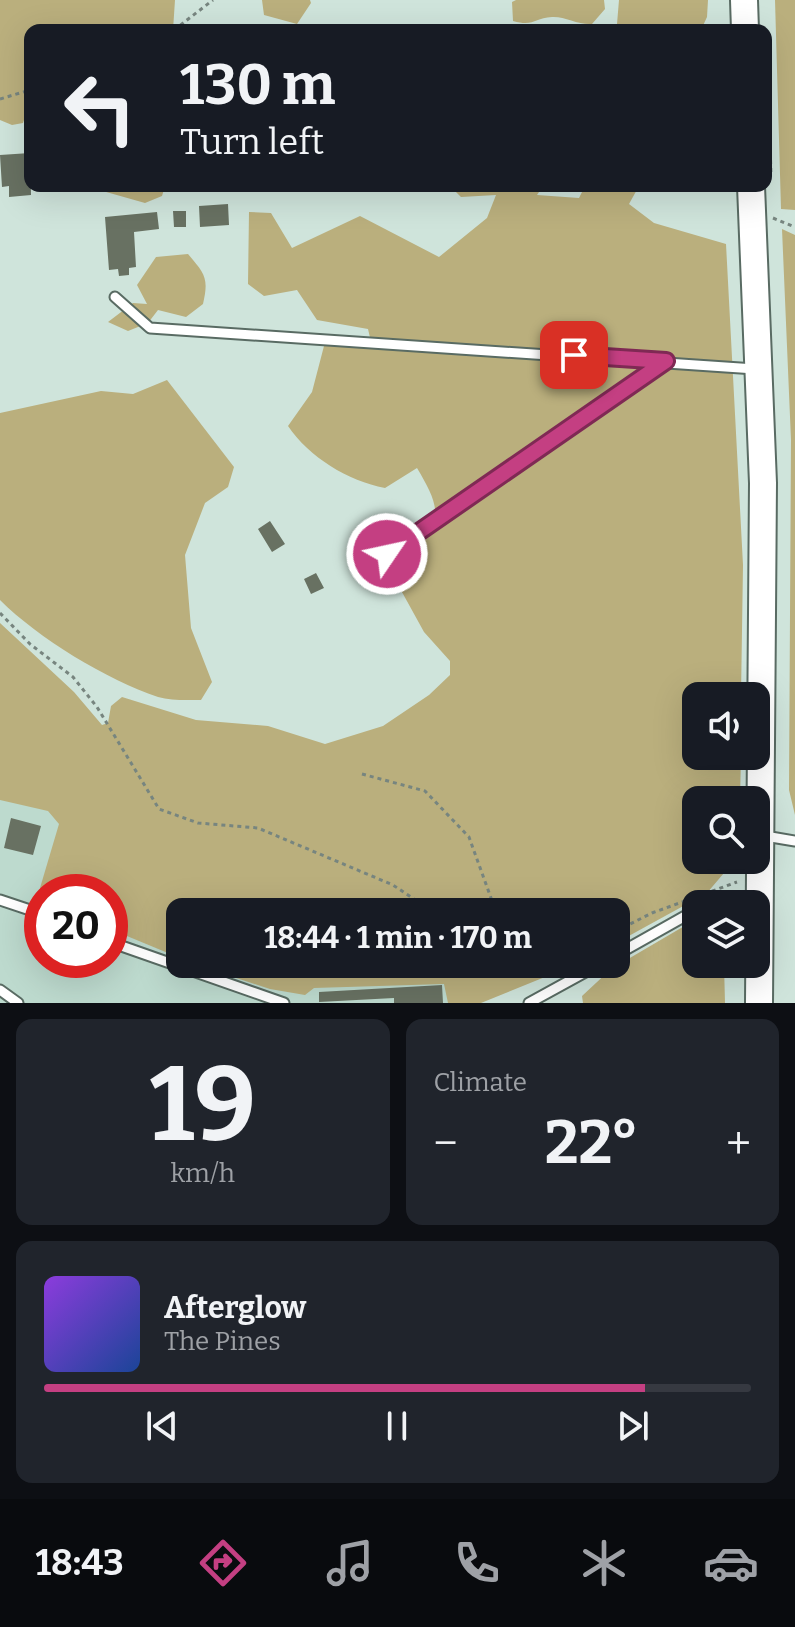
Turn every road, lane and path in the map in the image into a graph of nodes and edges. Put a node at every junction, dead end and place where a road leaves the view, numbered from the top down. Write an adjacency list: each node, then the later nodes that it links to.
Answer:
1 (213, 0): 3 (path)
2 (744, 0): 4 (street)
3 (182, 24)
4 (745, 24)
5 (24, 92): 6 (path)
6 (0, 99)
7 (751, 192): 12 (street)
8 (773, 218): 9 (path)
9 (795, 227)
10 (115, 297): 11 (lane)
11 (666, 361): 12 (lane); 13 (lane)
12 (758, 370): 16 (street)
13 (387, 554)
14 (0, 613): 19 (path)
15 (362, 774): 20 (path)
16 (761, 786)
17 (770, 837): 18 (lane)
18 (795, 841)
19 (412, 898)
20 (491, 898)
21 (0, 900): 22 (lane)
22 (24, 906)
23 (682, 918): 24 (lane)
24 (630, 947)
25 (128, 948): 29 (lane)
26 (575, 978): 31 (lane)
27 (759, 978): 32 (street)
28 (0, 990): 30 (lane)
29 (279, 1002)
30 (18, 1003)
31 (529, 1003)
32 (759, 1003)

